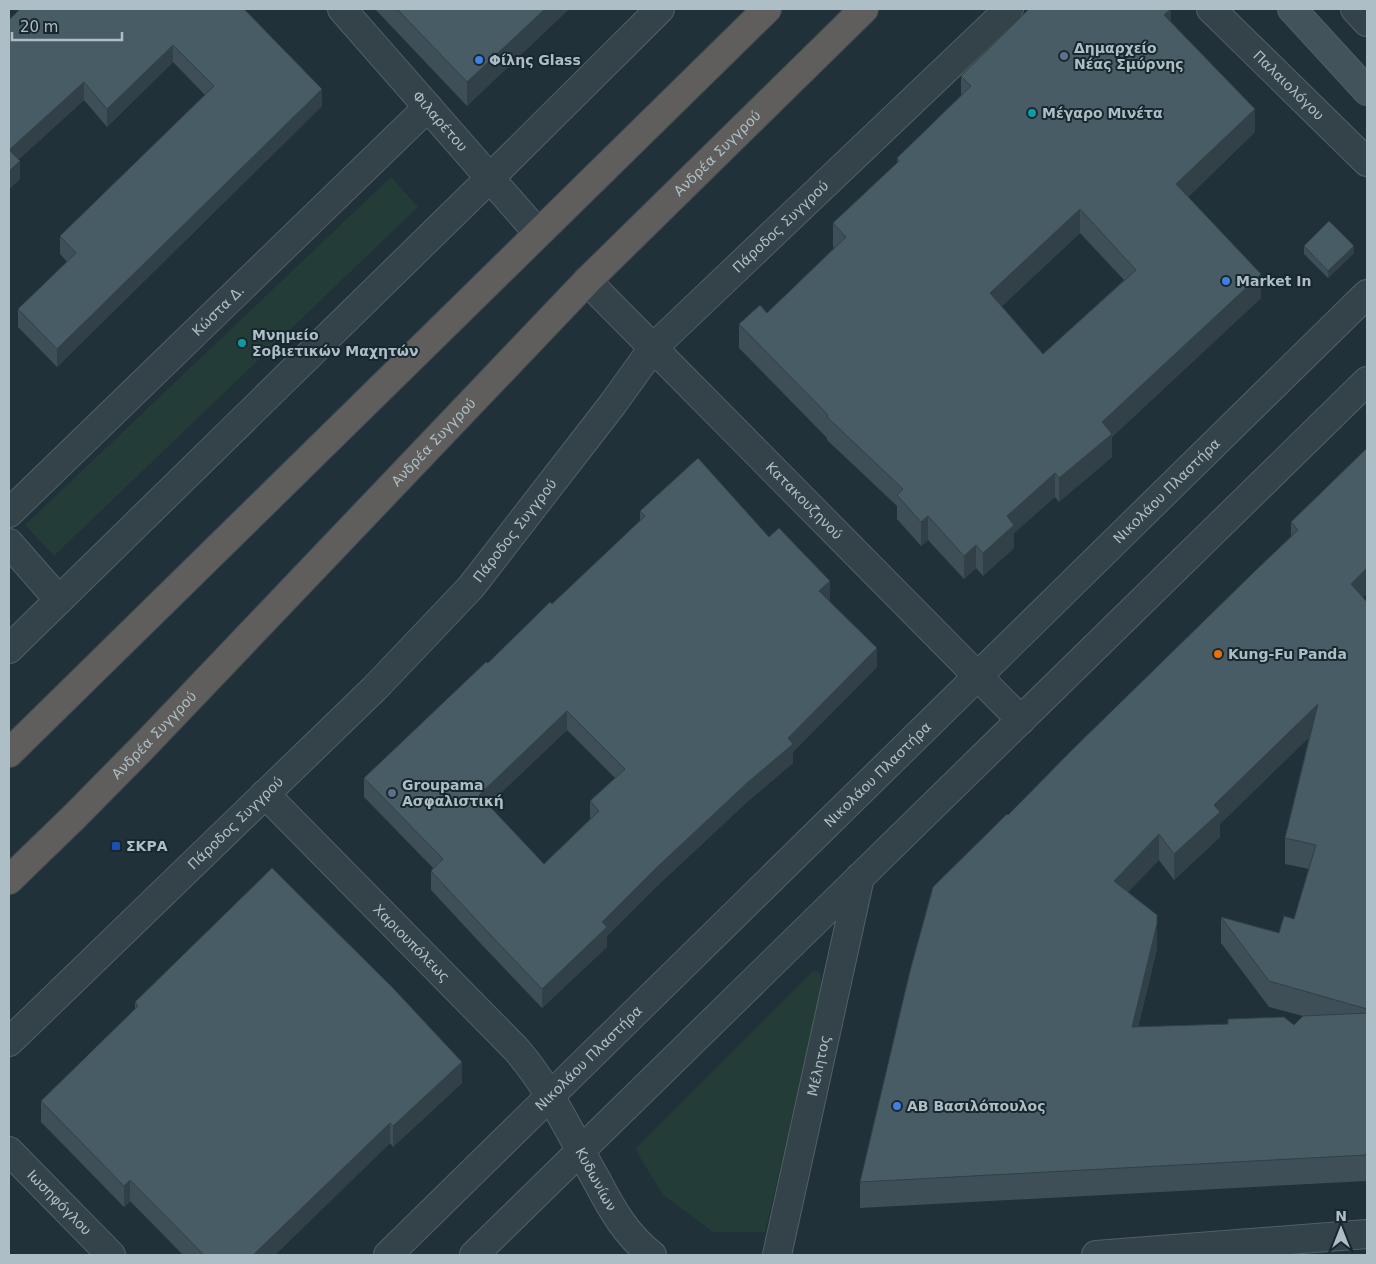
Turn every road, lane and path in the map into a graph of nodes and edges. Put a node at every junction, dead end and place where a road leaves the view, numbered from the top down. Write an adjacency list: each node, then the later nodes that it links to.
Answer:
1 (342, 9): 11 (street, Φιλαρέτου)
2 (660, 9): 13 (street)
3 (767, 9): 14 (highway)
4 (864, 9): 15 (highway, Ανδρέα Συγγρού)
5 (1009, 9): 17 (street, Πάροδος Συγγρού)
6 (1211, 9): 12 (street, Παλαιολόγου)
7 (1292, 9): 10 (main road)
8 (1355, 9): 9 (street)
9 (1367, 22)
10 (1367, 91)
11 (428, 107): 13 (street, Φιλαρέτου); 19 (street, Κώστα Δ.)
12 (1367, 162)
13 (490, 178): 14 (street, Φιλαρέτου); 21 (street)
14 (538, 233): 25 (highway)
15 (587, 280): 17 (street, Κατακουζηνού); 28 (highway, Ανδρέα Συγγρού)
16 (1367, 294): 23 (street, Νικολάου Πλαστήρα)
17 (653, 348): 23 (street, Κατακουζηνού); 26 (street, Πάροδος Συγγρού)
18 (1367, 381): 24 (street)
19 (9, 513)
20 (9, 543): 21 (street)
21 (59, 600): 22 (street)
22 (9, 649)
23 (978, 676): 24 (street, Κατακουζηνού); 30 (street, Νικολάου Πλαστήρα)
24 (1021, 720): 27 (street)
25 (9, 753)
26 (265, 794): 29 (street, Πάροδος Συγγρού); 30 (street, Χαριουπόλεως)
27 (860, 877): 31 (street); 38 (street, Μέλητος)
28 (9, 880)
29 (9, 1042)
30 (550, 1096): 31 (street, Κυδωνίων); 35 (street, Νικολάου Πλαστήρα)
31 (580, 1151): 36 (street); 37 (street, Κυδωνίων)
32 (9, 1152): 34 (street, Ιωσηφόγλου)
33 (1367, 1234): 39 (street)
34 (111, 1255)
35 (388, 1255)
36 (474, 1255)
37 (652, 1255)
38 (778, 1255)
39 (1096, 1255)

